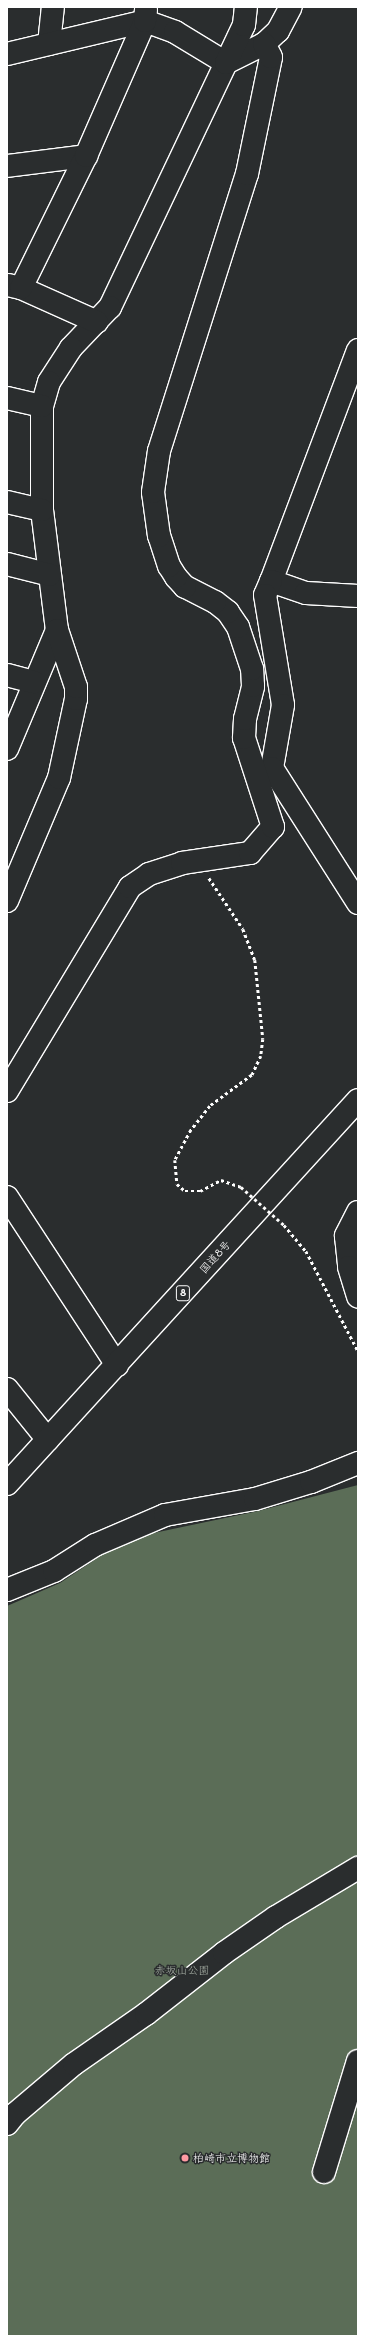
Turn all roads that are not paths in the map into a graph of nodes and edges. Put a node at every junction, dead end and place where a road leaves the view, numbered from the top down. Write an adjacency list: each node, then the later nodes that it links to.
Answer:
1 (53, 7): 5 (main road)
2 (246, 7): 8 (main road)
3 (291, 7): 6 (main road)
4 (145, 14): 5 (main road); 8 (main road); 9 (main road)
5 (50, 44): 7 (main road)
6 (264, 44): 8 (main road); 28 (main road)
7 (7, 54)
8 (226, 63): 12 (main road)
9 (86, 156): 10 (main road); 11 (main road)
10 (7, 166)
11 (14, 286): 12 (main road)
12 (97, 322): 15 (main road)
13 (358, 350): 20 (main road)
14 (7, 398): 15 (main road)
15 (42, 406): 17 (main road)
16 (7, 502): 17 (main road)
17 (42, 510): 19 (main road)
18 (7, 564): 19 (main road)
19 (50, 575): 22 (main road)
20 (271, 581): 21 (main road); 27 (main road)
21 (358, 596)
22 (57, 630): 24 (main road); 26 (main road)
23 (7, 675): 24 (main road)
24 (34, 682): 25 (main road)
25 (7, 749)
26 (7, 901)
27 (358, 903)
28 (7, 1091)
29 (358, 1100): 33 (main road, 国道8号 / 8)
30 (7, 1197): 33 (main road)
31 (358, 1212): 32 (main road)
32 (358, 1297)
33 (117, 1365): 35 (main road, 国道8号 / 8)
34 (7, 1388): 35 (main road)
35 (48, 1440): 37 (main road, 国道8号 / 8)
36 (358, 1463): 38 (main road)
37 (7, 1484)
38 (7, 1590)
39 (358, 1868): 41 (main road)
40 (358, 2061): 42 (main road)
41 (7, 2124)
42 (324, 2172)

